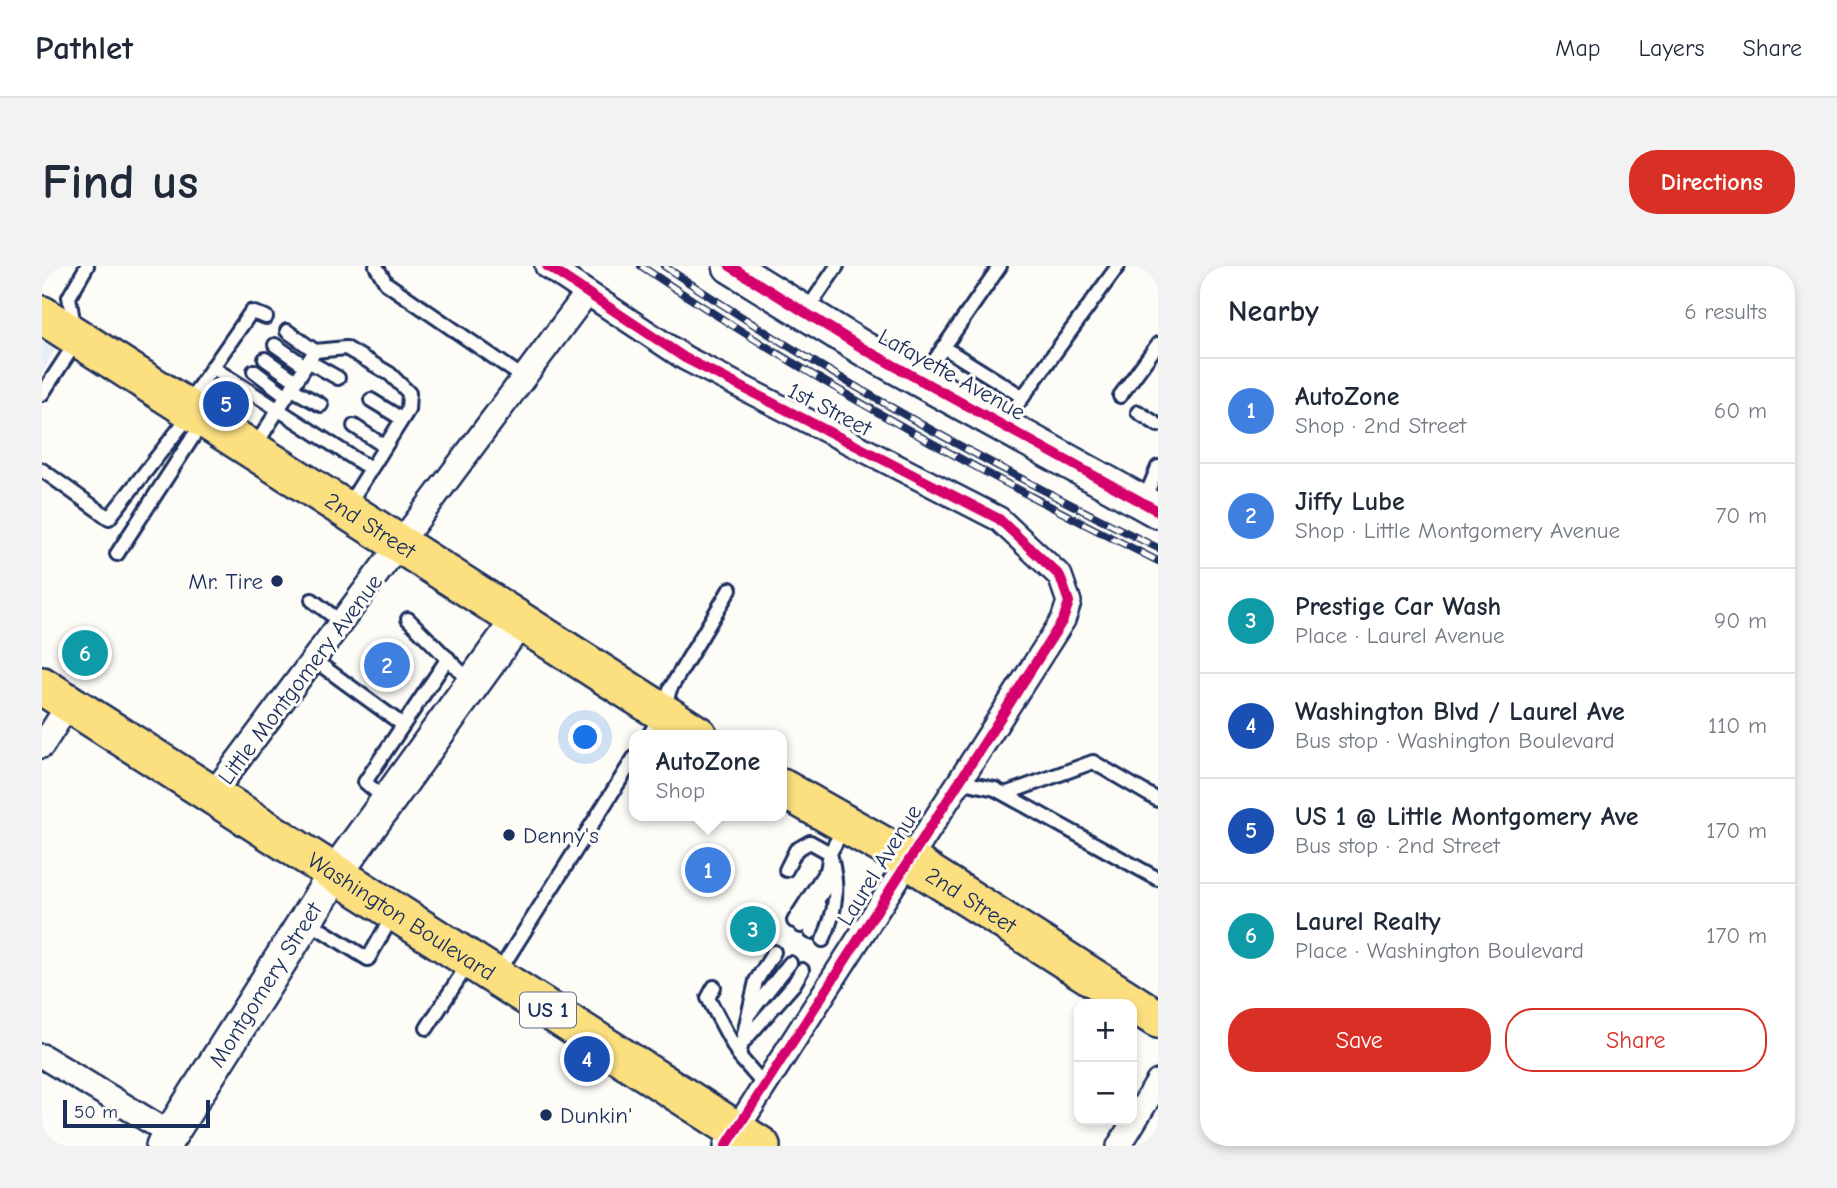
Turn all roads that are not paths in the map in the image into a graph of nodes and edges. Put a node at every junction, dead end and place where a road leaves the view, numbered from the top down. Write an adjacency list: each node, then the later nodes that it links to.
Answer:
1 (376, 266): 28 (lane)
2 (547, 266): 8 (street, 1st Street)
3 (730, 266): 9 (street, Lafayette Avenue)
4 (837, 266): 9 (lane)
5 (1000, 266): 20 (lane)
6 (1118, 266): 33 (lane)
7 (83, 267): 16 (lane)
8 (587, 293): 28 (street, Little Montgomery Avenue); 54 (street, 1st Street)
9 (805, 313): 29 (street, Lafayette Avenue)
10 (42, 315): 16 (main road, 2nd Street)
11 (266, 317): 12 (lane)
12 (243, 324): 14 (lane); 15 (lane)
13 (287, 331): 24 (lane)
14 (255, 332)
15 (233, 337): 18 (lane); 21 (lane)
16 (79, 338): 31 (lane); 38 (main road, 2nd Street)
17 (1158, 344): 32 (lane)
18 (245, 345)
19 (275, 345): 24 (lane)
20 (943, 347): 29 (lane); 33 (lane)
21 (224, 350): 22 (lane); 25 (lane)
22 (236, 358)
23 (265, 359): 30 (lane)
24 (309, 359): 27 (lane); 30 (lane); 39 (lane)
25 (212, 367): 36 (lane); 38 (lane)
26 (254, 371): 30 (lane)
27 (338, 378)
28 (524, 378): 50 (street, Little Montgomery Avenue)
29 (920, 381): 42 (street, Lafayette Avenue)
30 (292, 389): 35 (lane); 36 (lane)
31 (42, 394)
32 (1120, 396)
33 (1023, 397): 42 (lane)
34 (371, 400): 39 (lane)
35 (321, 405)
36 (278, 410): 44 (lane); 46 (lane)
37 (1139, 412): 40 (lane)
38 (194, 413): 44 (main road, 2nd Street); 47 (lane); 51 (lane)
39 (402, 419): 43 (lane)
40 (1158, 425)
41 (354, 426): 43 (lane)
42 (1002, 426): 48 (street, Lafayette Avenue)
43 (384, 446): 46 (lane)
44 (252, 451): 49 (main road, 2nd Street)
45 (1158, 467): 48 (lane)
46 (369, 468): 49 (lane)
47 (42, 470)
48 (1150, 507)
49 (345, 511): 50 (main road, 2nd Street)
50 (400, 546): 56 (main road, 2nd Street); 57 (street, Little Montgomery Avenue)
51 (117, 554)
52 (730, 589): 62 (lane)
53 (312, 600): 57 (lane)
54 (1068, 608): 67 (street, Laurel Avenue)
55 (408, 619): 58 (lane)
56 (518, 621): 60 (street, Montgomery Street); 62 (main road, 2nd Street)
57 (342, 623): 59 (street, Little Montgomery Avenue)
58 (448, 658): 60 (lane); 63 (lane)
59 (314, 660): 63 (lane); 70 (street, Little Montgomery Avenue)
60 (473, 683): 72 (street, Montgomery Street)
61 (56, 695): 65 (street); 70 (main road, Washington Boulevard / US 1)
62 (656, 724): 64 (main road, 2nd Street)
63 (403, 725): 72 (lane)
64 (679, 730)
65 (42, 746)
66 (629, 766): 82 (lane)
67 (958, 781): 69 (lane); 74 (street, Laurel Avenue)
68 (787, 793): 73 (main road, 2nd Street)
69 (1004, 794): 71 (lane); 78 (lane)
70 (212, 795): 77 (main road, Washington Boulevard / US 1)
71 (1158, 800)
72 (387, 801): 77 (street, Montgomery Street)
73 (838, 840): 74 (main road, 2nd Street); 75 (lane); 76 (lane); 81 (lane)
74 (907, 859): 86 (main road, 2nd Street); 91 (street, Laurel Avenue)
75 (786, 870)
76 (825, 872): 76 (lane)
77 (335, 874): 79 (main road, Washington Boulevard / US 1); 80 (street, Montgomery Street)
78 (1158, 879)
79 (395, 912): 80 (lane); 82 (main road, Washington Boulevard / US 1)
80 (306, 921): 92 (street, Montgomery Street)
81 (823, 940)
82 (483, 969): 87 (lane); 93 (main road, Washington Boulevard / US 1)
83 (802, 971): 88 (lane)
84 (711, 992): 88 (lane)
85 (749, 1011): 85 (lane); 88 (lane)
86 (1158, 1018)
87 (427, 1028)
88 (741, 1050): 91 (lane)
89 (42, 1056): 92 (street)
90 (1158, 1082): 94 (street)
91 (764, 1085): 93 (street, Laurel Avenue)
92 (167, 1140)
93 (741, 1141)
94 (1119, 1146)

